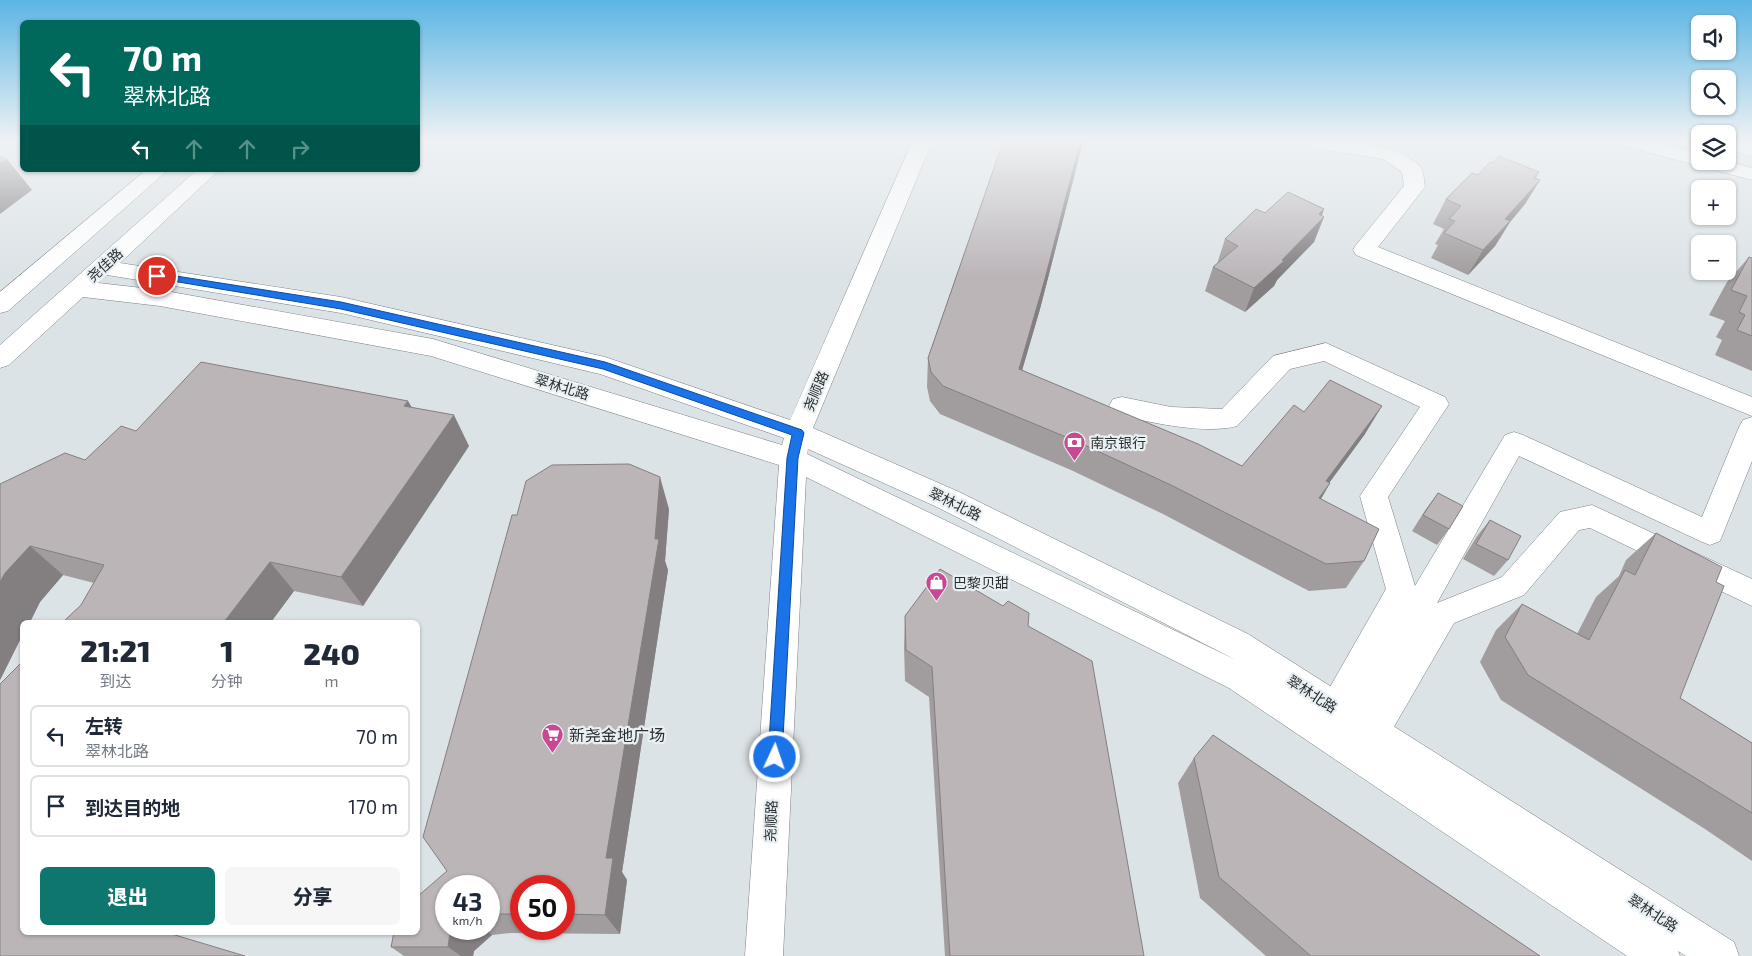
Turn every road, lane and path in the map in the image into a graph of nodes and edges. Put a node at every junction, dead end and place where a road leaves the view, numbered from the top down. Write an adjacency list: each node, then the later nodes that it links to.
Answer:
1 (139, 187): 7 (main road)
2 (191, 187): 5 (main road, 尧佳路)
3 (904, 187): 12 (main road, 尧顺路)
4 (1415, 187): 10 (main road)
5 (102, 267): 6 (main road, 尧佳路); 12 (main road, 翠林北路)
6 (79, 288): 8 (main road, 尧佳路); 12 (main road, 翠林北路)
7 (0, 305)
8 (0, 359)
9 (1122, 406): 14 (main road)
10 (1752, 407)
11 (1752, 427): 14 (main road)
12 (796, 446): 14 (main road, 翠林北路); 15 (main road, 尧顺路); 16 (main road, 翠林北路)
13 (1752, 593): 14 (main road)
14 (1353, 720): 17 (main road, 翠林北路)
15 (764, 956)
16 (1661, 956)
17 (1720, 956)

